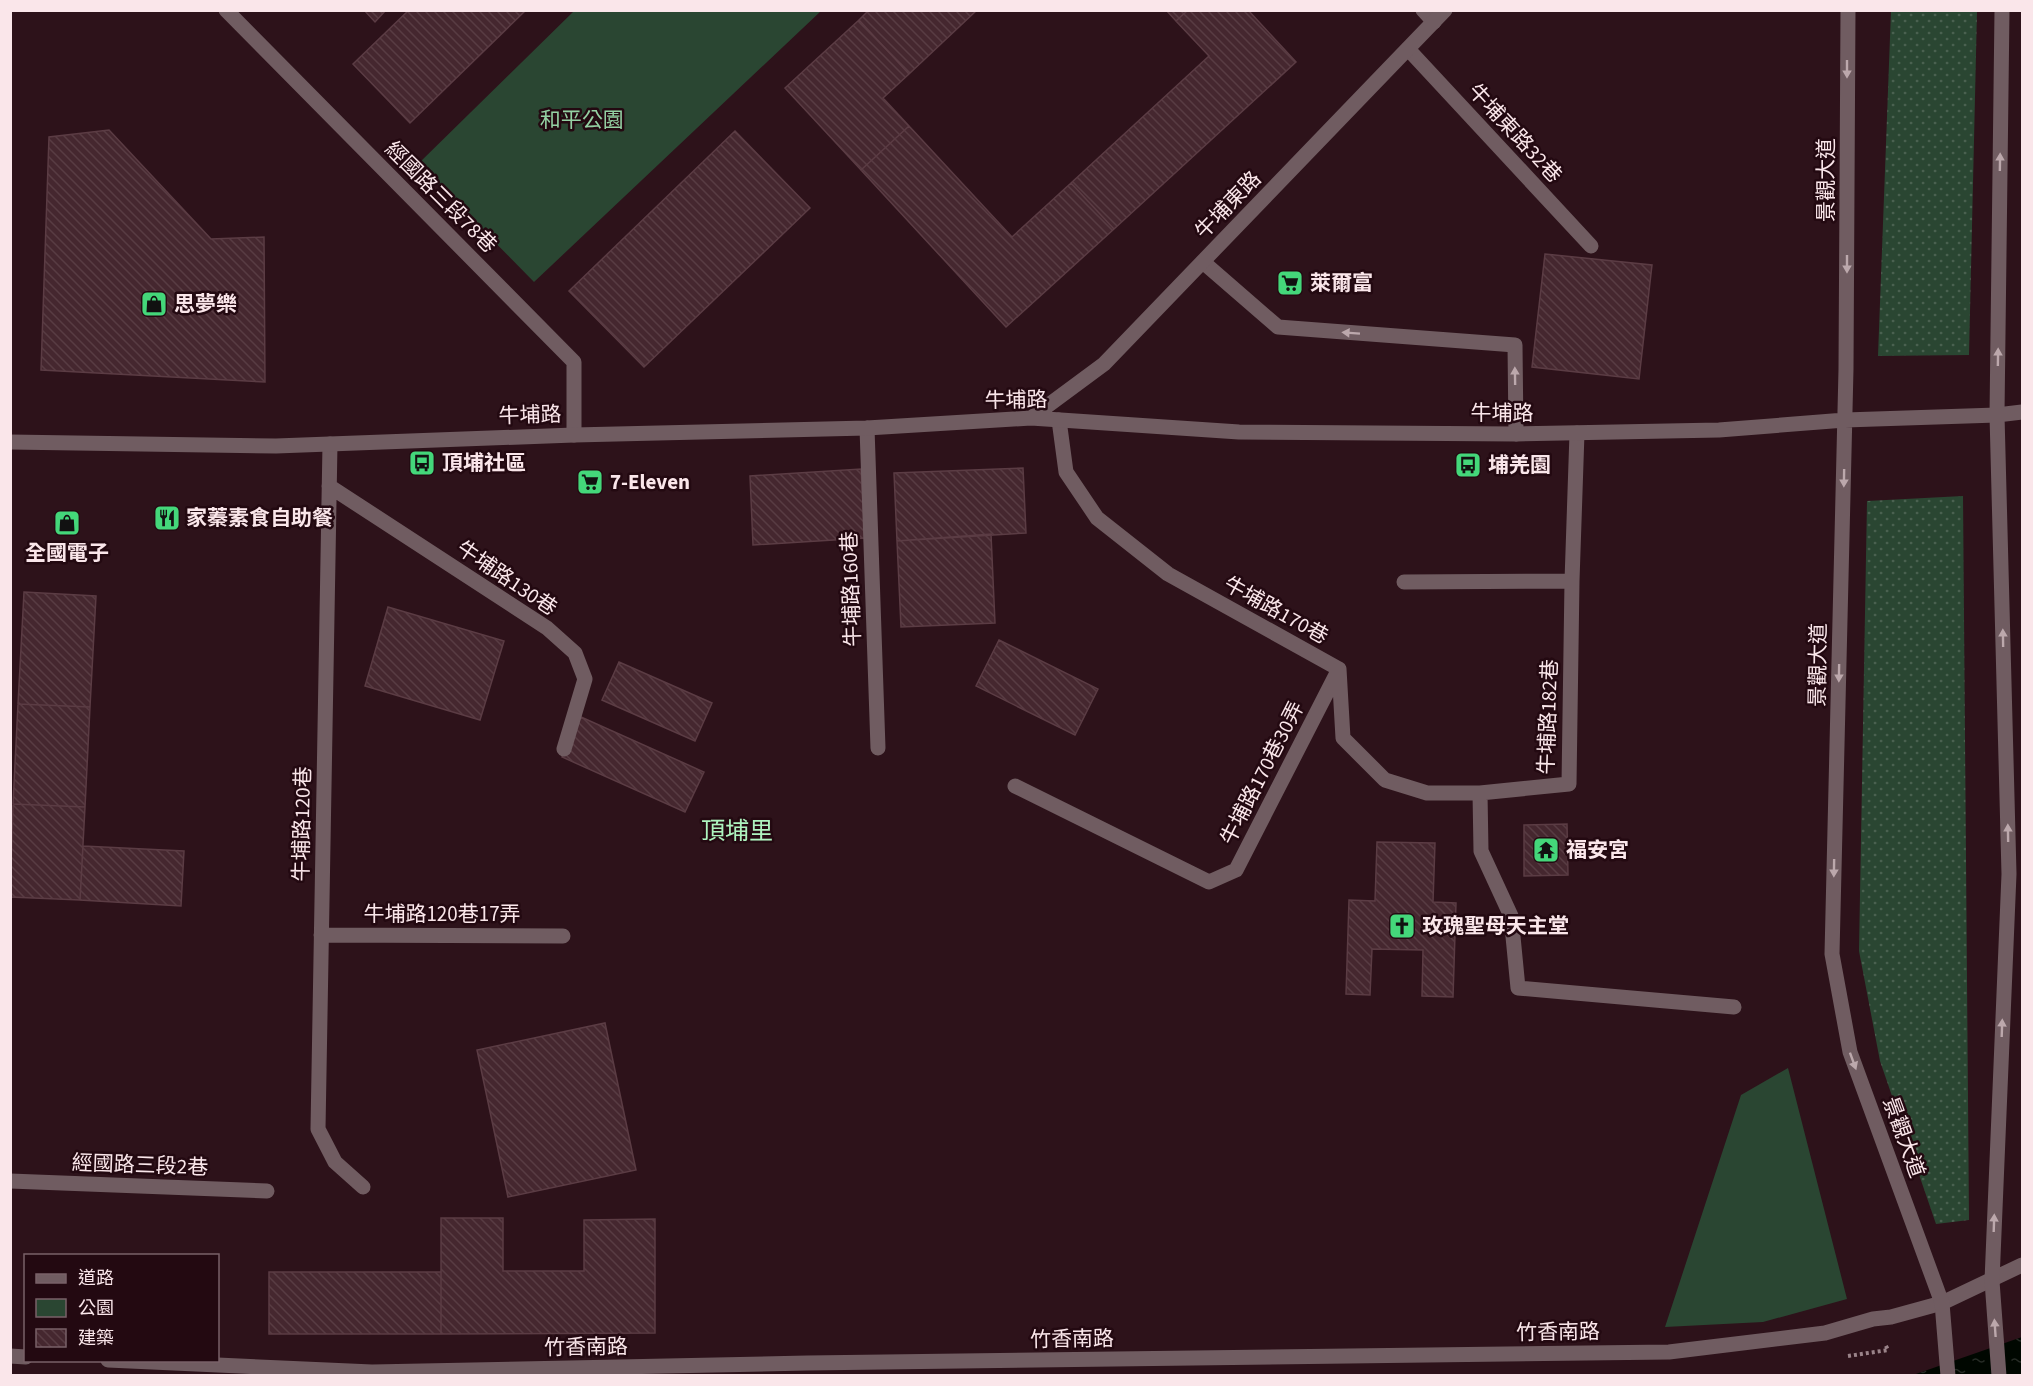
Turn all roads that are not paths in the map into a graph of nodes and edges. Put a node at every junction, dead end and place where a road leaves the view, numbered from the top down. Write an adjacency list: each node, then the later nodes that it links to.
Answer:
1 (226, 10): 18 (street, 經國路三段78巷)
2 (1423, 10): 6 (street)
3 (1445, 10): 6 (street, 牛埔東路)
4 (1848, 10): 14 (street, 景觀大道, one-way to 14)
5 (2002, 10): 11 (street, one-way to 5)
6 (1434, 22): 7 (street, 牛埔東路)
7 (1408, 49): 8 (street, 牛埔東路32巷); 9 (street, 牛埔東路)
8 (1591, 246)
9 (1203, 262): 12 (street, 牛埔東路); 17 (street, one-way to 9)
10 (2022, 412): 11 (street, 牛埔路)
11 (1997, 415): 14 (street, 牛埔路); 36 (street, one-way to 11)
12 (1031, 418): 13 (street, 牛埔路); 15 (street, 牛埔路)
13 (1059, 420): 17 (street, 牛埔路); 24 (street, 牛埔路170巷)
14 (1845, 420): 16 (street, 牛埔路); 37 (street, 景觀大道, one-way to 37)
15 (867, 429): 18 (street, 牛埔路); 25 (street, 牛埔路160巷)
16 (1577, 433): 17 (street, 牛埔路); 22 (street, 牛埔路182巷)
17 (1516, 434)
18 (574, 435): 20 (street, 牛埔路)
19 (10, 442): 20 (street, 牛埔路)
20 (330, 444): 21 (street, 牛埔路120巷)
21 (329, 486): 26 (street, 牛埔路130巷); 29 (street, 牛埔路120巷)
22 (1572, 581): 23 (street); 28 (street, 牛埔路182巷)
23 (1404, 582)
24 (1339, 669): 27 (street, 牛埔路170巷30弄); 28 (street, 牛埔路170巷)
25 (878, 748)
26 (564, 749)
27 (1016, 786)
28 (1480, 793): 31 (street)
29 (321, 934): 30 (street, 牛埔路120巷17弄); 33 (street, 牛埔路120巷)
30 (563, 936)
31 (1734, 1007)
32 (10, 1181): 34 (street, 經國路三段2巷)
33 (363, 1187)
34 (267, 1191)
35 (2022, 1265): 36 (street, 竹香南路)
36 (1992, 1281): 37 (street, 竹香南路); 40 (street, one-way to 36)
37 (1942, 1303): 38 (street, 竹香南路); 39 (street, 景觀大道)
38 (152, 1362)
39 (1948, 1376)
40 (1999, 1376)

